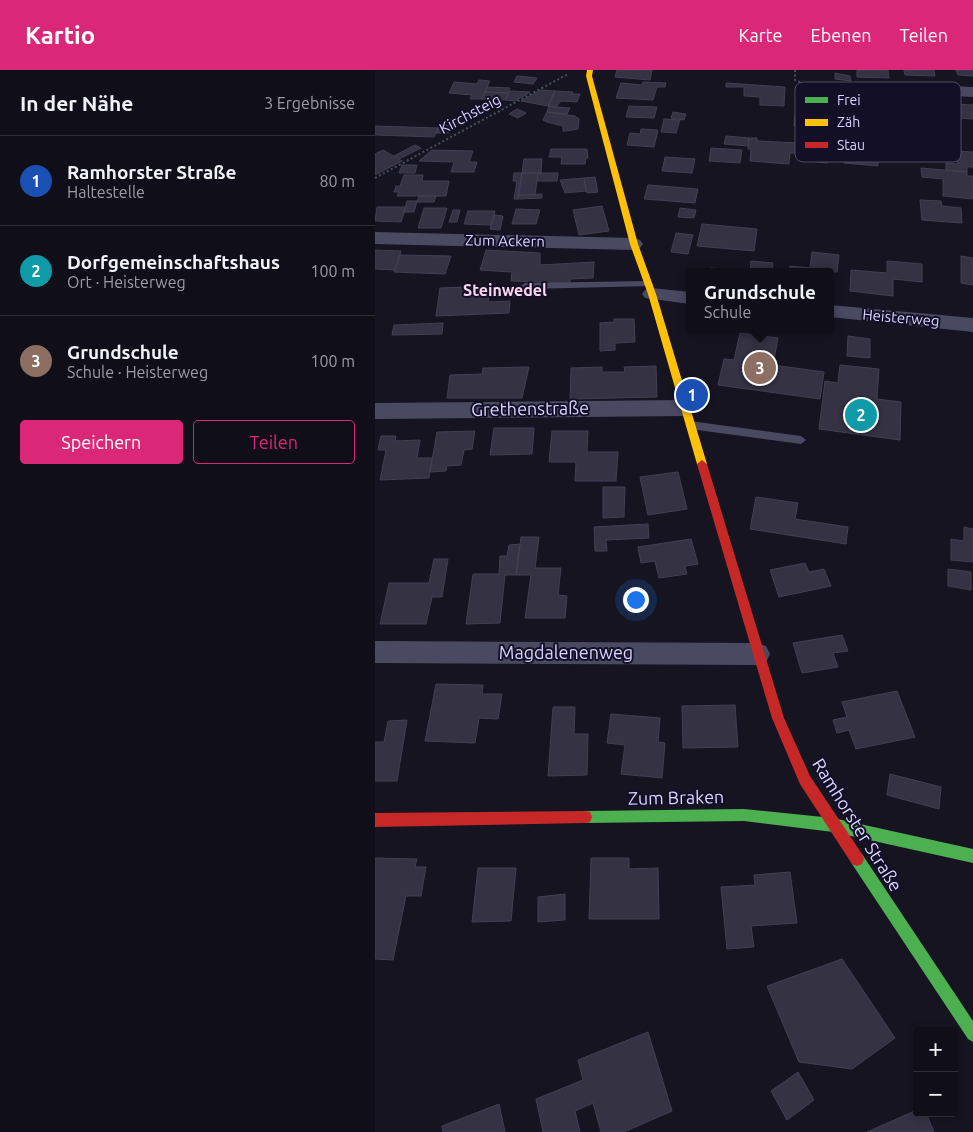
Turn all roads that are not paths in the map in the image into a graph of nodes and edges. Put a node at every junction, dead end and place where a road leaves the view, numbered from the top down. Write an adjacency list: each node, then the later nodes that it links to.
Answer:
1 (590, 70): 3 (street, Ramhorster Straße)
2 (375, 238): 3 (street, Zum Ackern)
3 (634, 244): 4 (street, Ramhorster Straße)
4 (650, 289): 5 (lane); 6 (street); 10 (street, Ramhorster Straße)
5 (513, 294)
6 (686, 297)
7 (834, 311): 8 (street, Heisterweg)
8 (973, 325)
9 (375, 410): 10 (street, Grethenstraße)
10 (688, 416): 11 (lane); 13 (street, Ramhorster Straße)
11 (801, 440)
12 (375, 652): 13 (street, Magdalenenweg)
13 (757, 654): 15 (street, Ramhorster Straße)
14 (375, 820): 15 (street, Zum Braken)
15 (833, 825): 16 (street, Zum Braken); 17 (street, Ramhorster Straße)
16 (973, 856)
17 (973, 1034)

